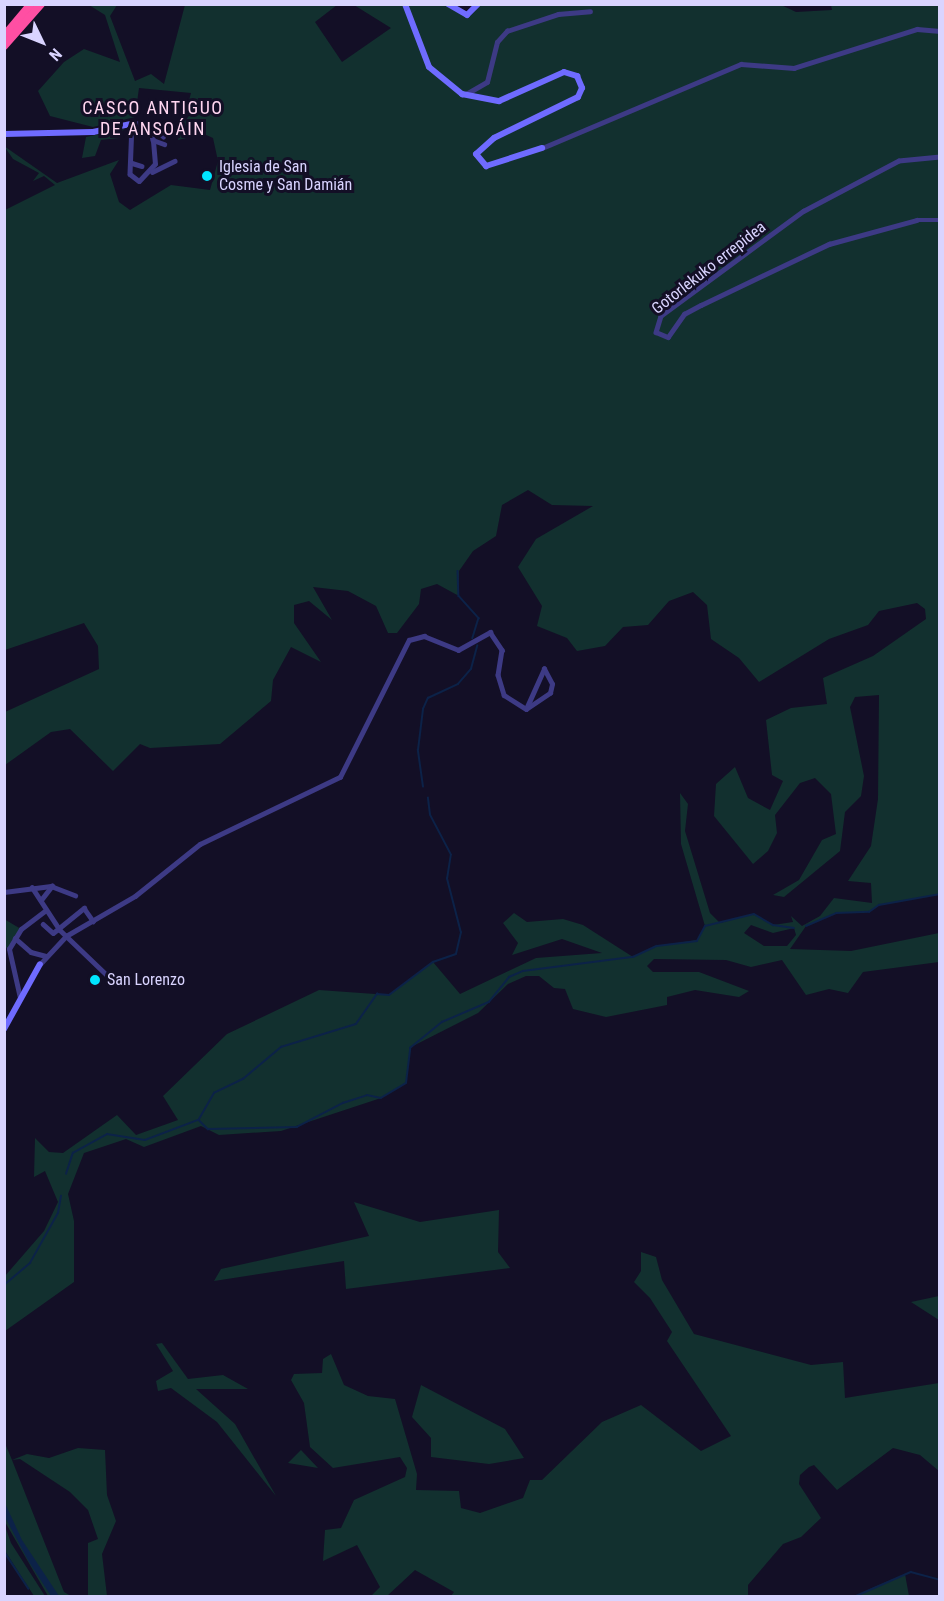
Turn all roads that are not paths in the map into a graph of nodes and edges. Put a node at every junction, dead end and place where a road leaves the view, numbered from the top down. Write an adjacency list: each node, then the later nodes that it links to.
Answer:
1 (32, 4): 8 (highway)
2 (41, 4): 9 (highway)
3 (405, 4): 10 (street)
4 (448, 4): 5 (street)
5 (478, 4)
6 (590, 11): 10 (street)
7 (939, 31): 17 (street)
8 (4, 36)
9 (4, 46)
10 (466, 94): 17 (street)
11 (132, 124): 12 (street); 13 (street); 20 (street)
12 (154, 130): 14 (street); 15 (street)
13 (4, 133)
14 (163, 136)
15 (153, 140): 16 (street); 22 (street)
16 (164, 144)
17 (542, 148)
18 (939, 157): 23 (street, Gotorlekuko errepidea)
19 (175, 161): 22 (street)
20 (132, 163): 21 (street); 22 (street)
21 (142, 166)
22 (152, 171)
23 (939, 220)
24 (526, 709): 24 (street); 31 (street)
25 (52, 886): 26 (street); 28 (street); 29 (street)
26 (32, 887): 27 (street); 29 (street)
27 (4, 892)
28 (75, 896)
29 (41, 900): 30 (street)
30 (45, 911): 33 (street); 35 (street)
31 (93, 921): 33 (street); 34 (street)
32 (43, 924): 33 (street)
33 (60, 930): 34 (street)
34 (66, 936): 37 (street); 39 (street)
35 (15, 938): 36 (street); 37 (street)
36 (7, 949): 40 (street)
37 (46, 956): 38 (street)
38 (40, 964): 40 (street)
39 (110, 978)
40 (20, 998): 41 (street)
41 (4, 1029)

